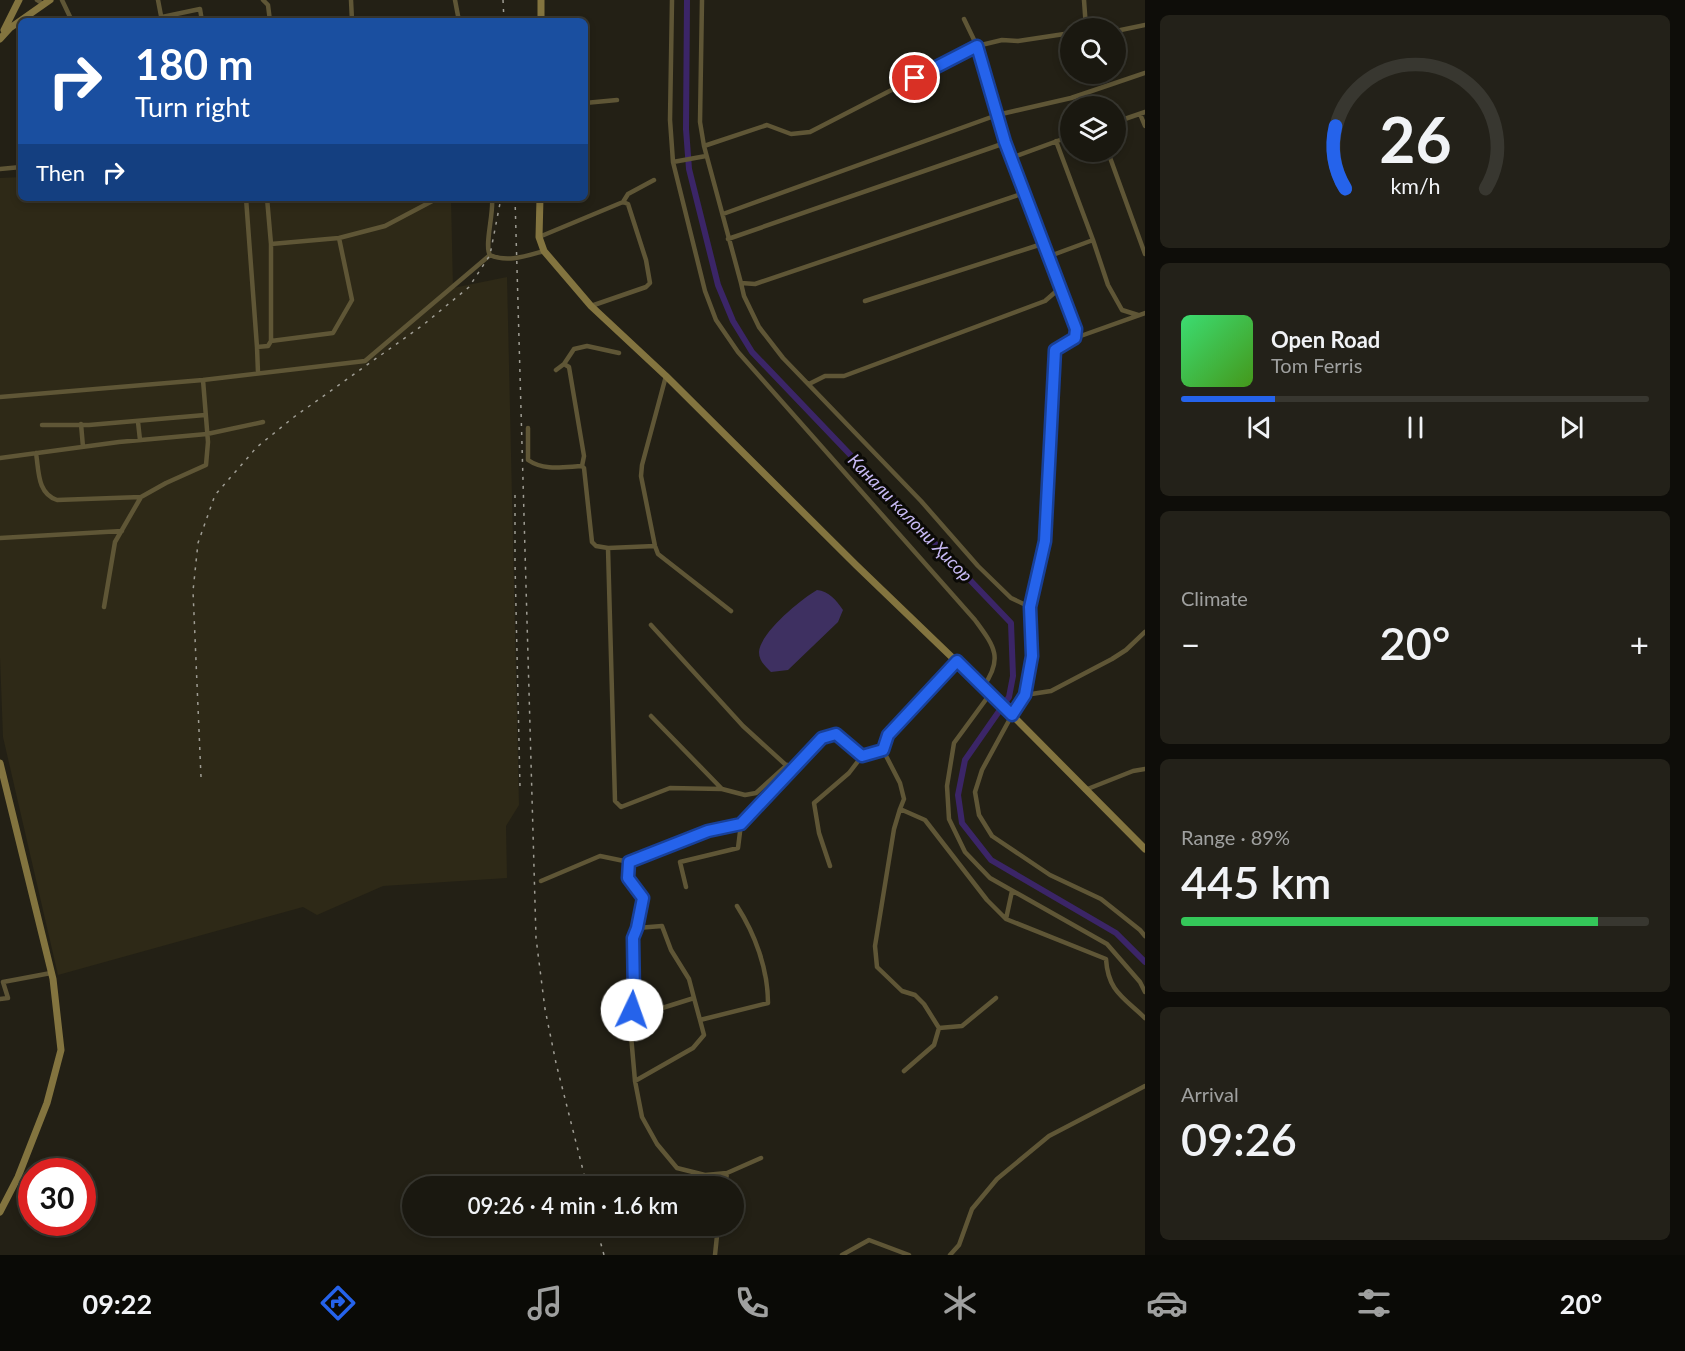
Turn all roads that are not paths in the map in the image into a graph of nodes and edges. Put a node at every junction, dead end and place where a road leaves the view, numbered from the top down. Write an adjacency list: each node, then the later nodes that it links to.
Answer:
1 (19, 0): 27 (main road)
2 (62, 0): 13 (street)
3 (158, 0): 14 (street)
4 (263, 0): 17 (street)
5 (351, 0): 18 (street)
6 (455, 0): 19 (street)
7 (541, 0): 20 (main road)
8 (672, 0): 42 (street)
9 (702, 0): 39 (street)
10 (1084, 0): 21 (street)
11 (43, 1): 12 (main road)
12 (22, 18)
13 (71, 18)
14 (162, 18)
15 (166, 18): 16 (street)
16 (202, 18)
17 (270, 18)
18 (352, 18)
19 (458, 18)
20 (541, 18)
21 (1085, 18)
22 (964, 19): 28 (street)
23 (18, 21): 27 (main road)
24 (1145, 25): 25 (street)
25 (1126, 29)
26 (1060, 35): 28 (street)
27 (0, 39)
28 (977, 46): 33 (street); 39 (street)
29 (1145, 73): 33 (street)
30 (617, 100): 31 (street)
31 (588, 103)
32 (1143, 113): 34 (street); 35 (street)
33 (997, 115): 38 (street); 54 (street)
34 (1126, 119)
35 (1145, 126)
36 (1060, 140): 37 (street)
37 (1056, 141): 41 (street); 58 (street)
38 (1005, 142): 41 (street); 57 (street)
39 (704, 146): 40 (street)
40 (704, 156): 42 (street); 54 (street)
41 (1011, 158): 47 (street)
42 (676, 162): 105 (street)
43 (1112, 162): 62 (street)
44 (18, 167): 45 (street)
45 (0, 169)
46 (654, 180): 53 (street)
47 (1024, 194): 60 (street); 65 (street)
48 (246, 201): 73 (street)
49 (267, 201): 59 (street)
50 (432, 201): 56 (street)
51 (492, 201): 63 (street)
52 (540, 201): 55 (main road)
53 (624, 202): 55 (street); 68 (street)
54 (723, 214): 57 (street)
55 (539, 237): 61 (main road)
56 (339, 238): 59 (street); 72 (street)
57 (728, 239): 65 (street)
58 (1093, 240): 64 (street); 70 (street)
59 (271, 244): 72 (street)
60 (1042, 244): 64 (street); 67 (street)
61 (544, 251): 63 (street); 68 (main road)
62 (1145, 254)
63 (490, 255): 77 (street)
64 (1047, 257): 66 (street)
65 (741, 283): 80 (street)
66 (1060, 288): 71 (street); 80 (street)
67 (865, 301)
68 (591, 306): 78 (main road)
69 (1145, 313): 70 (street)
70 (1138, 315): 71 (street)
71 (1075, 338): 100 (street)
72 (272, 341): 73 (street)
73 (256, 347): 77 (street)
74 (619, 353): 75 (street)
75 (564, 364): 76 (street); 93 (street)
76 (556, 370)
77 (258, 373): 79 (street)
78 (666, 376): 97 (street); 104 (main road)
79 (203, 380): 81 (street); 82 (street)
80 (809, 384): 100 (street)
81 (0, 397)
82 (205, 415): 83 (street); 88 (street)
83 (138, 422): 85 (street); 89 (street)
84 (263, 422): 88 (street)
85 (81, 424): 86 (street); 90 (street)
86 (42, 425)
87 (528, 428): 93 (street)
88 (207, 434): 89 (street); 94 (street)
89 (140, 440): 90 (street)
90 (83, 447): 91 (street)
91 (36, 453): 92 (street); 94 (street)
92 (0, 458)
93 (582, 466): 98 (street)
94 (141, 497): 95 (street)
95 (122, 531): 96 (street); 99 (street)
96 (0, 538)
97 (655, 546): 98 (street); 101 (street)
98 (608, 548): 115 (street)
99 (104, 607)
100 (1030, 607): 107 (street)
101 (732, 610)
102 (651, 625): 113 (street)
103 (1145, 632): 107 (street)
104 (957, 661): 105 (main road); 110 (street)
105 (983, 687): 106 (main road)
106 (990, 694): 108 (main road); 124 (street)
107 (1025, 695): 108 (street)
108 (1012, 715): 116 (main road); 128 (street)
109 (651, 716): 115 (street)
110 (883, 750): 111 (street); 117 (street)
111 (862, 756): 113 (street); 121 (street)
112 (0, 764): 129 (main road)
113 (789, 768): 115 (street); 118 (street)
114 (1145, 769): 116 (street)
115 (722, 789)
116 (1085, 790): 119 (main road)
117 (900, 809): 126 (street); 137 (street)
118 (741, 824): 120 (street); 123 (street)
119 (1145, 849)
120 (629, 862): 122 (street); 127 (street)
121 (830, 866)
122 (542, 881)
123 (686, 887)
124 (1012, 891): 126 (street); 130 (street)
125 (737, 906): 136 (street)
126 (1006, 919): 135 (street)
127 (637, 928): 131 (street); 132 (street)
128 (1145, 936)
129 (51, 973): 134 (street); 144 (main road)
130 (1145, 992)
131 (634, 996): 132 (street); 139 (street)
132 (694, 998): 136 (street)
133 (996, 998): 137 (street)
134 (0, 999)
135 (1145, 1018)
136 (700, 1020): 139 (street)
137 (939, 1028): 138 (street)
138 (904, 1071)
139 (635, 1081): 142 (street)
140 (1145, 1086): 149 (street)
141 (761, 1158): 142 (street)
142 (727, 1173): 143 (street)
143 (726, 1176)
144 (0, 1212)
145 (717, 1236): 146 (street)
146 (715, 1255)
147 (842, 1255): 148 (street)
148 (909, 1255)
149 (950, 1255)

